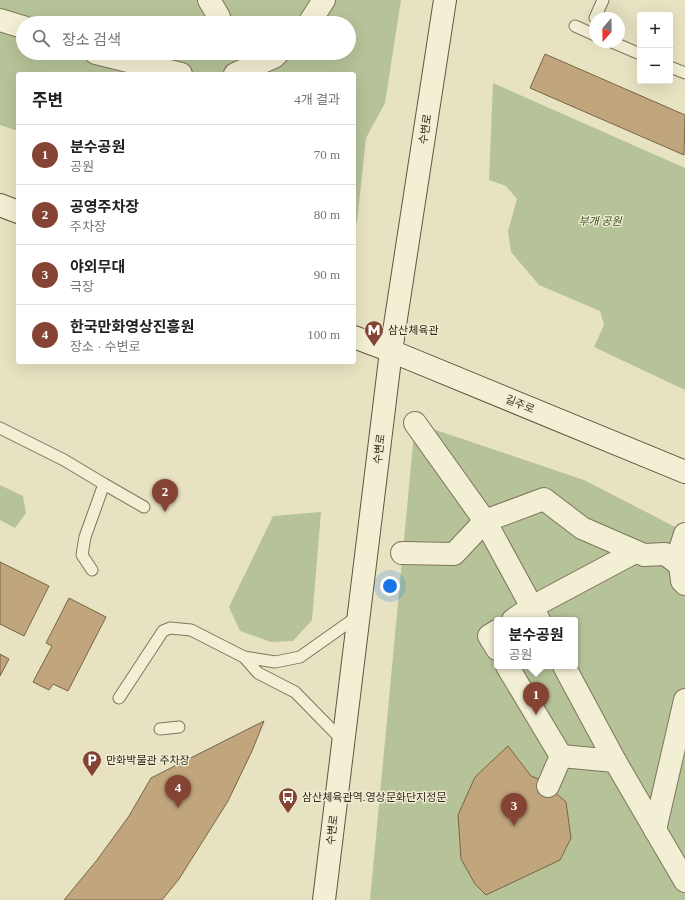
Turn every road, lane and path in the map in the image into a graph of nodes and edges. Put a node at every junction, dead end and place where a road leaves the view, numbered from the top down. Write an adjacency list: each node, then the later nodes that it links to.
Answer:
1 (324, 0): 5 (street)
2 (445, 0): 21 (street, 수변로)
3 (603, 0): 4 (lane)
4 (598, 12)
5 (314, 16)
6 (0, 20): 7 (street)
7 (16, 25)
8 (576, 26): 9 (lane)
9 (589, 32)
10 (625, 48): 11 (lane)
11 (637, 53)
12 (124, 60): 15 (street)
13 (267, 60): 16 (street)
14 (673, 68): 17 (lane)
15 (173, 72)
16 (240, 72)
17 (685, 73)
18 (0, 205): 19 (street)
19 (16, 211)
20 (356, 338): 21 (street, 길주로)
21 (391, 351): 24 (street, 길주로); 35 (street, 수변로)
22 (415, 423): 27 (street)
23 (0, 428): 25 (lane)
24 (685, 472)
25 (104, 484): 26 (lane); 32 (lane)
26 (144, 507)
27 (485, 521): 29 (street); 30 (street); 34 (street)
28 (685, 534): 31 (street)
29 (635, 552): 31 (street); 34 (street)
30 (402, 554)
31 (676, 562): 33 (street)
32 (92, 570)
33 (685, 584)
34 (535, 613): 36 (street)
35 (359, 615): 39 (lane); 46 (street, 수변로)
36 (522, 617)
37 (494, 633): 38 (street)
38 (494, 644)
39 (244, 657): 42 (lane); 46 (lane)
40 (509, 669): 48 (street)
41 (566, 669): 49 (street)
42 (119, 698)
43 (685, 700): 47 (street)
44 (179, 727): 45 (lane)
45 (160, 729)
46 (343, 741): 53 (street, 수변로)
47 (681, 746): 51 (street)
48 (561, 756): 49 (street); 50 (street)
49 (616, 761): 51 (street)
50 (548, 786)
51 (655, 830): 52 (street)
52 (685, 882)
53 (324, 900)

